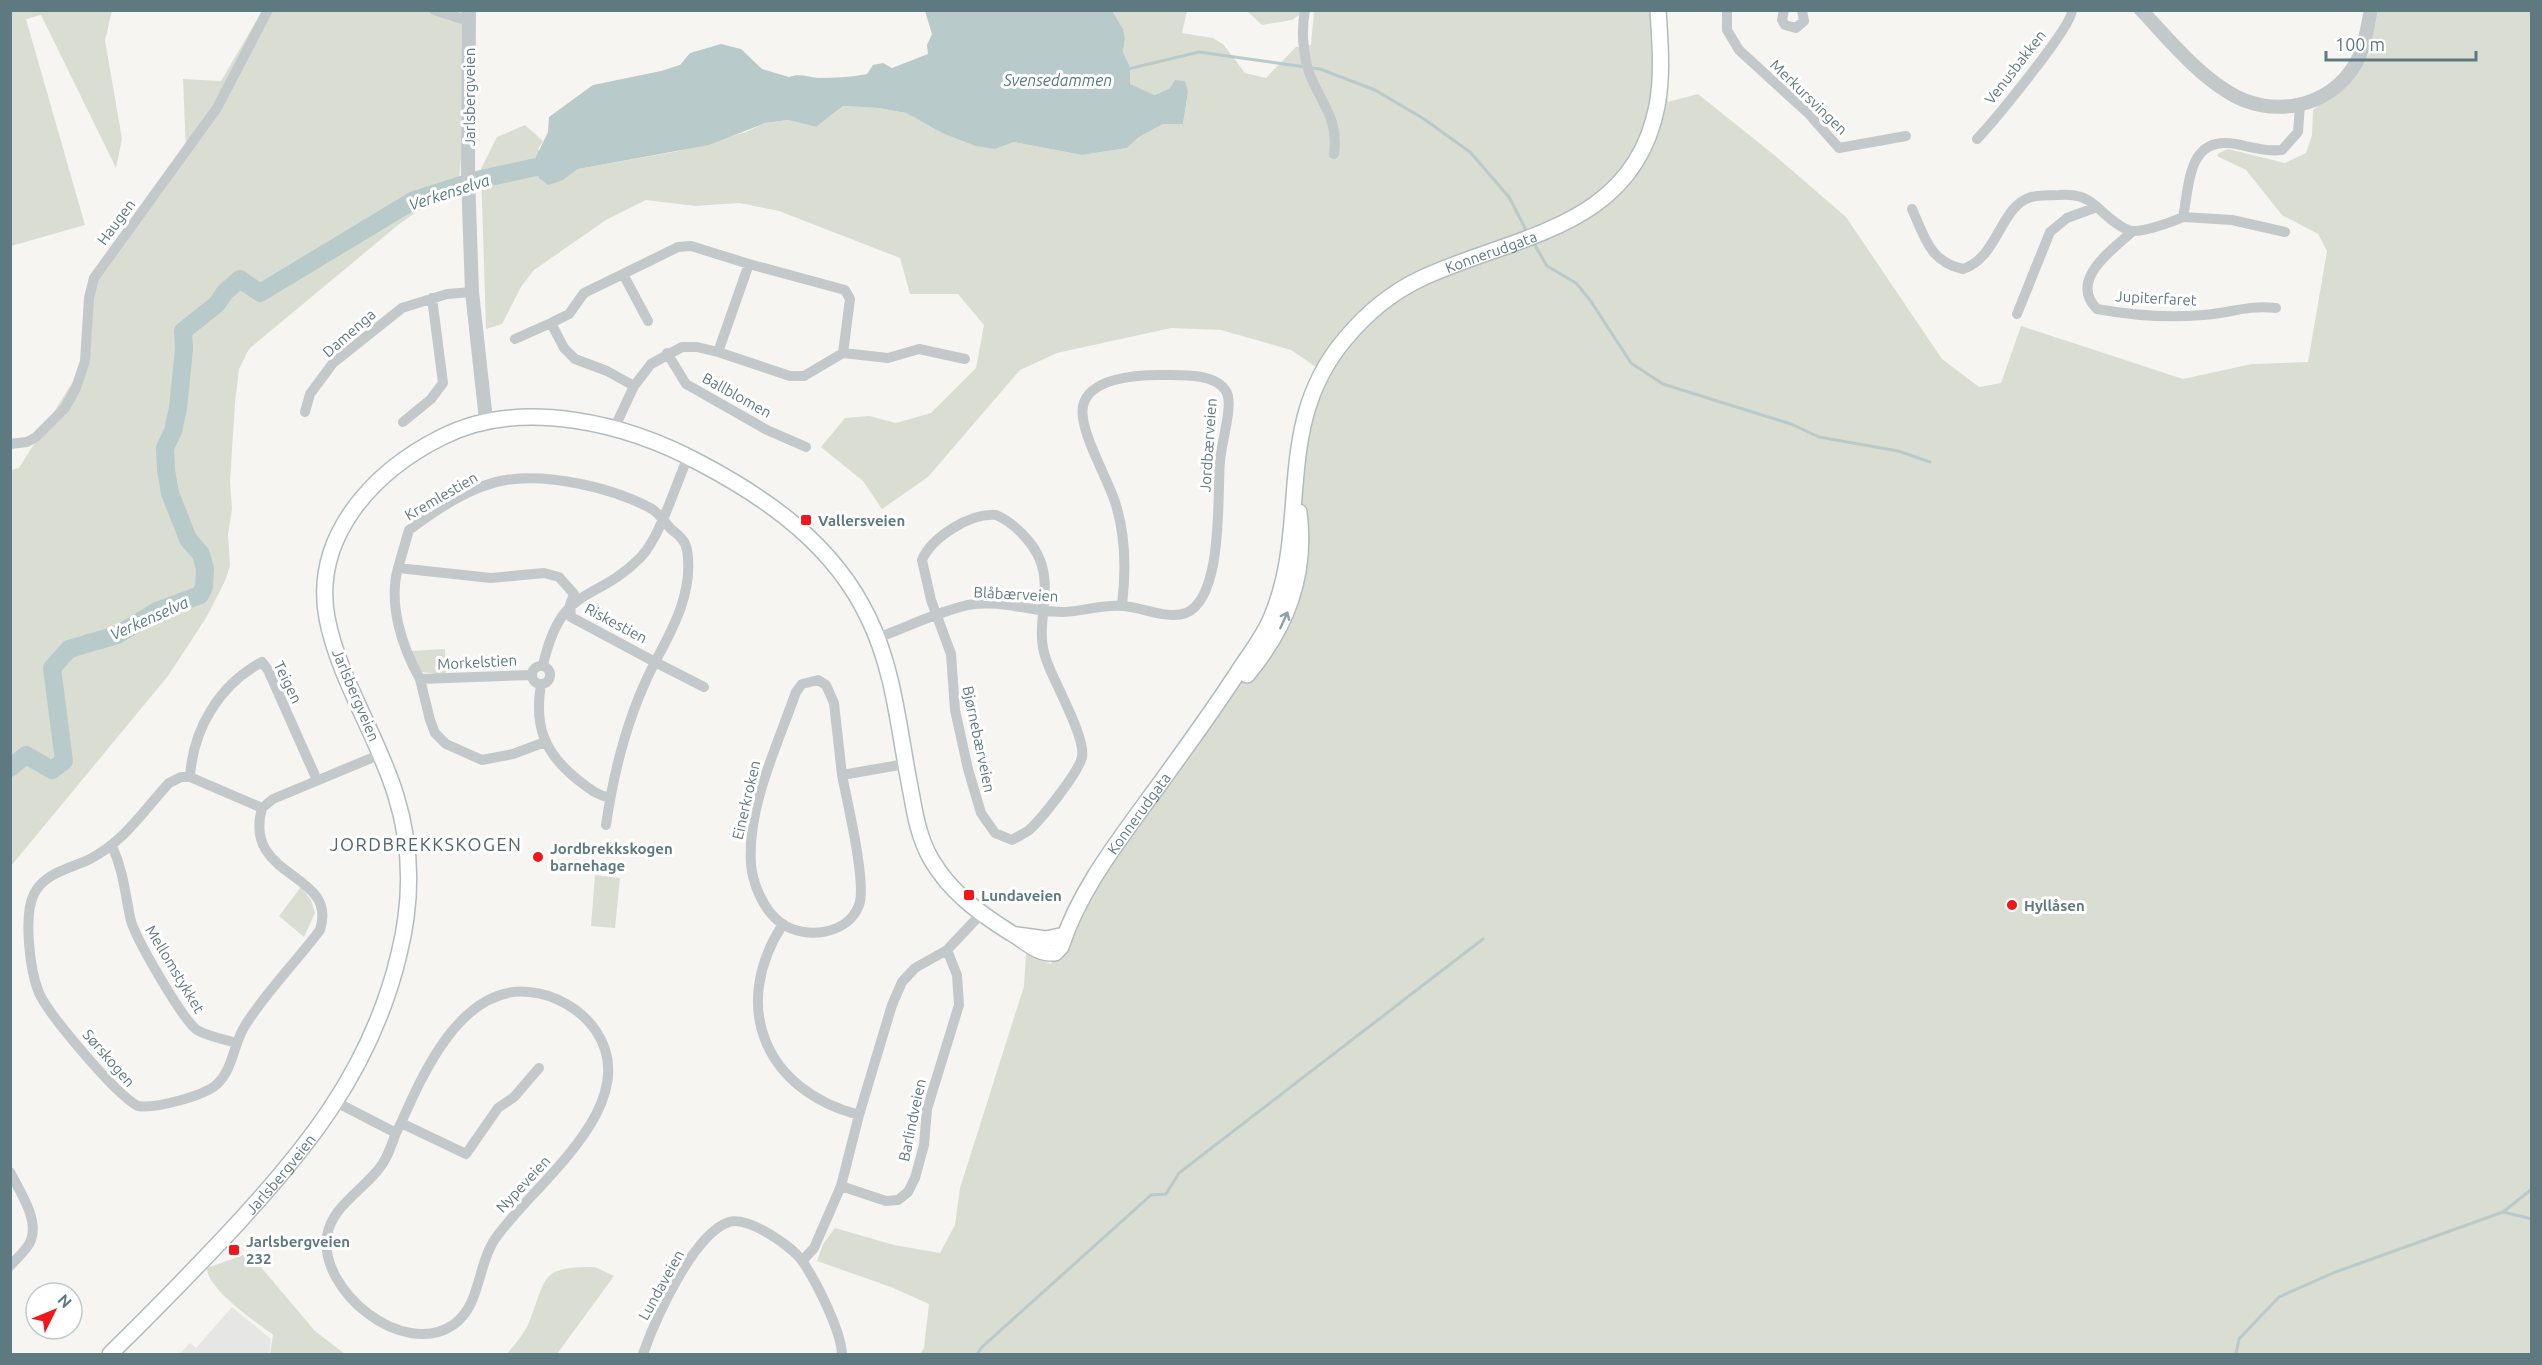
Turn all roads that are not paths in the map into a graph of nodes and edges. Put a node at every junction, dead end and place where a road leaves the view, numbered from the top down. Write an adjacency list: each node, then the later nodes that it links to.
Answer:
1 (268, 10): 39 (street, Haugen)
2 (434, 10): 11 (street)
3 (1305, 10): 15 (street)
4 (1658, 10): 65 (main road, Konnerudgata)
5 (1727, 10): 13 (street, Merkursvingen)
6 (1784, 10): 7 (street)
7 (1802, 10)
8 (2072, 10): 14 (street, Venusbakken)
9 (2140, 10): 12 (street)
10 (2371, 10): 12 (street)
11 (469, 16): 23 (street, Jarlsbergveien)
12 (2300, 105): 18 (street)
13 (1906, 136)
14 (1977, 139)
15 (1334, 154)
16 (2097, 207): 17 (street); 19 (street); 26 (street)
17 (1912, 209)
18 (2183, 217): 19 (street); 20 (street)
19 (2133, 231): 25 (street, Jupiterfaret)
20 (2285, 232)
21 (749, 264): 22 (street); 30 (street); 31 (street)
22 (623, 274): 27 (street); 28 (street)
23 (472, 292): 24 (street, Damenga); 36 (street, Jarlsbergveien)
24 (432, 298): 35 (street, Damenga); 37 (street)
25 (2276, 308)
26 (2017, 314)
27 (648, 321)
28 (551, 323): 29 (street); 34 (street)
29 (515, 339)
30 (718, 352): 31 (street); 32 (street)
31 (843, 352): 33 (street)
32 (668, 354): 34 (street); 40 (street, Ballblomen)
33 (965, 359)
34 (634, 386): 38 (street)
35 (305, 412)
36 (486, 420): 38 (main road); 56 (main road, Jarlsbergveien)
37 (403, 422)
38 (614, 429): 41 (main road)
39 (10, 444)
40 (806, 447)
41 (688, 457): 42 (street); 48 (main road)
42 (662, 517): 43 (street, Kremlestien); 44 (street); 49 (street, Kremlestien)
43 (398, 568): 44 (street, Riskestien); 52 (street)
44 (570, 605): 49 (street, Riskestien); 50 (street)
45 (1122, 605): 45 (street, Jordbærveien); 46 (street, Blåbærveien)
46 (1042, 610): 47 (street, Blåbærveien); 47 (street); 47 (street, Bjørnebærveien)
47 (938, 616): 48 (street, Blåbærveien)
48 (877, 638): 57 (main road)
49 (655, 662): 54 (street); 61 (street, Riskestien)
50 (543, 665): 51 (street); 53 (street)
51 (532, 675): 52 (street, Morkelstien); 53 (street)
52 (420, 679): 55 (street, Morkelstien)
53 (541, 684): 55 (street)
54 (704, 687)
55 (545, 742): 61 (street)
56 (381, 754): 60 (street); 70 (main road, Jarlsbergveien)
57 (905, 764): 58 (street); 65 (main road)
58 (842, 774): 66 (street, Einerkroken); 66 (street, Einerkroken)
59 (190, 777): 60 (street, Teigen); 62 (street); 64 (street, Sørskogen)
60 (317, 780): 62 (street)
61 (610, 798): 63 (street, Riskestien)
62 (262, 808): 68 (street, Sørskogen)
63 (606, 825)
64 (112, 846): 68 (street, Mellomstykket); 68 (street, Sørskogen)
65 (981, 914): 67 (street)
66 (783, 924): 71 (street)
67 (947, 950): 71 (street); 74 (street, Barlindveien)
68 (236, 1043)
69 (539, 1068): 72 (street)
70 (336, 1102): 72 (street); 77 (main road, Jarlsbergveien)
71 (859, 1115): 74 (street)
72 (398, 1128): 72 (street, Nypeveien)
73 (10, 1172): 76 (street)
74 (841, 1186): 75 (street)
75 (802, 1262): 78 (street, Lundaveien); 79 (street, Lundaveien)
76 (10, 1266)
77 (110, 1354)
78 (644, 1354)
79 (842, 1354)

